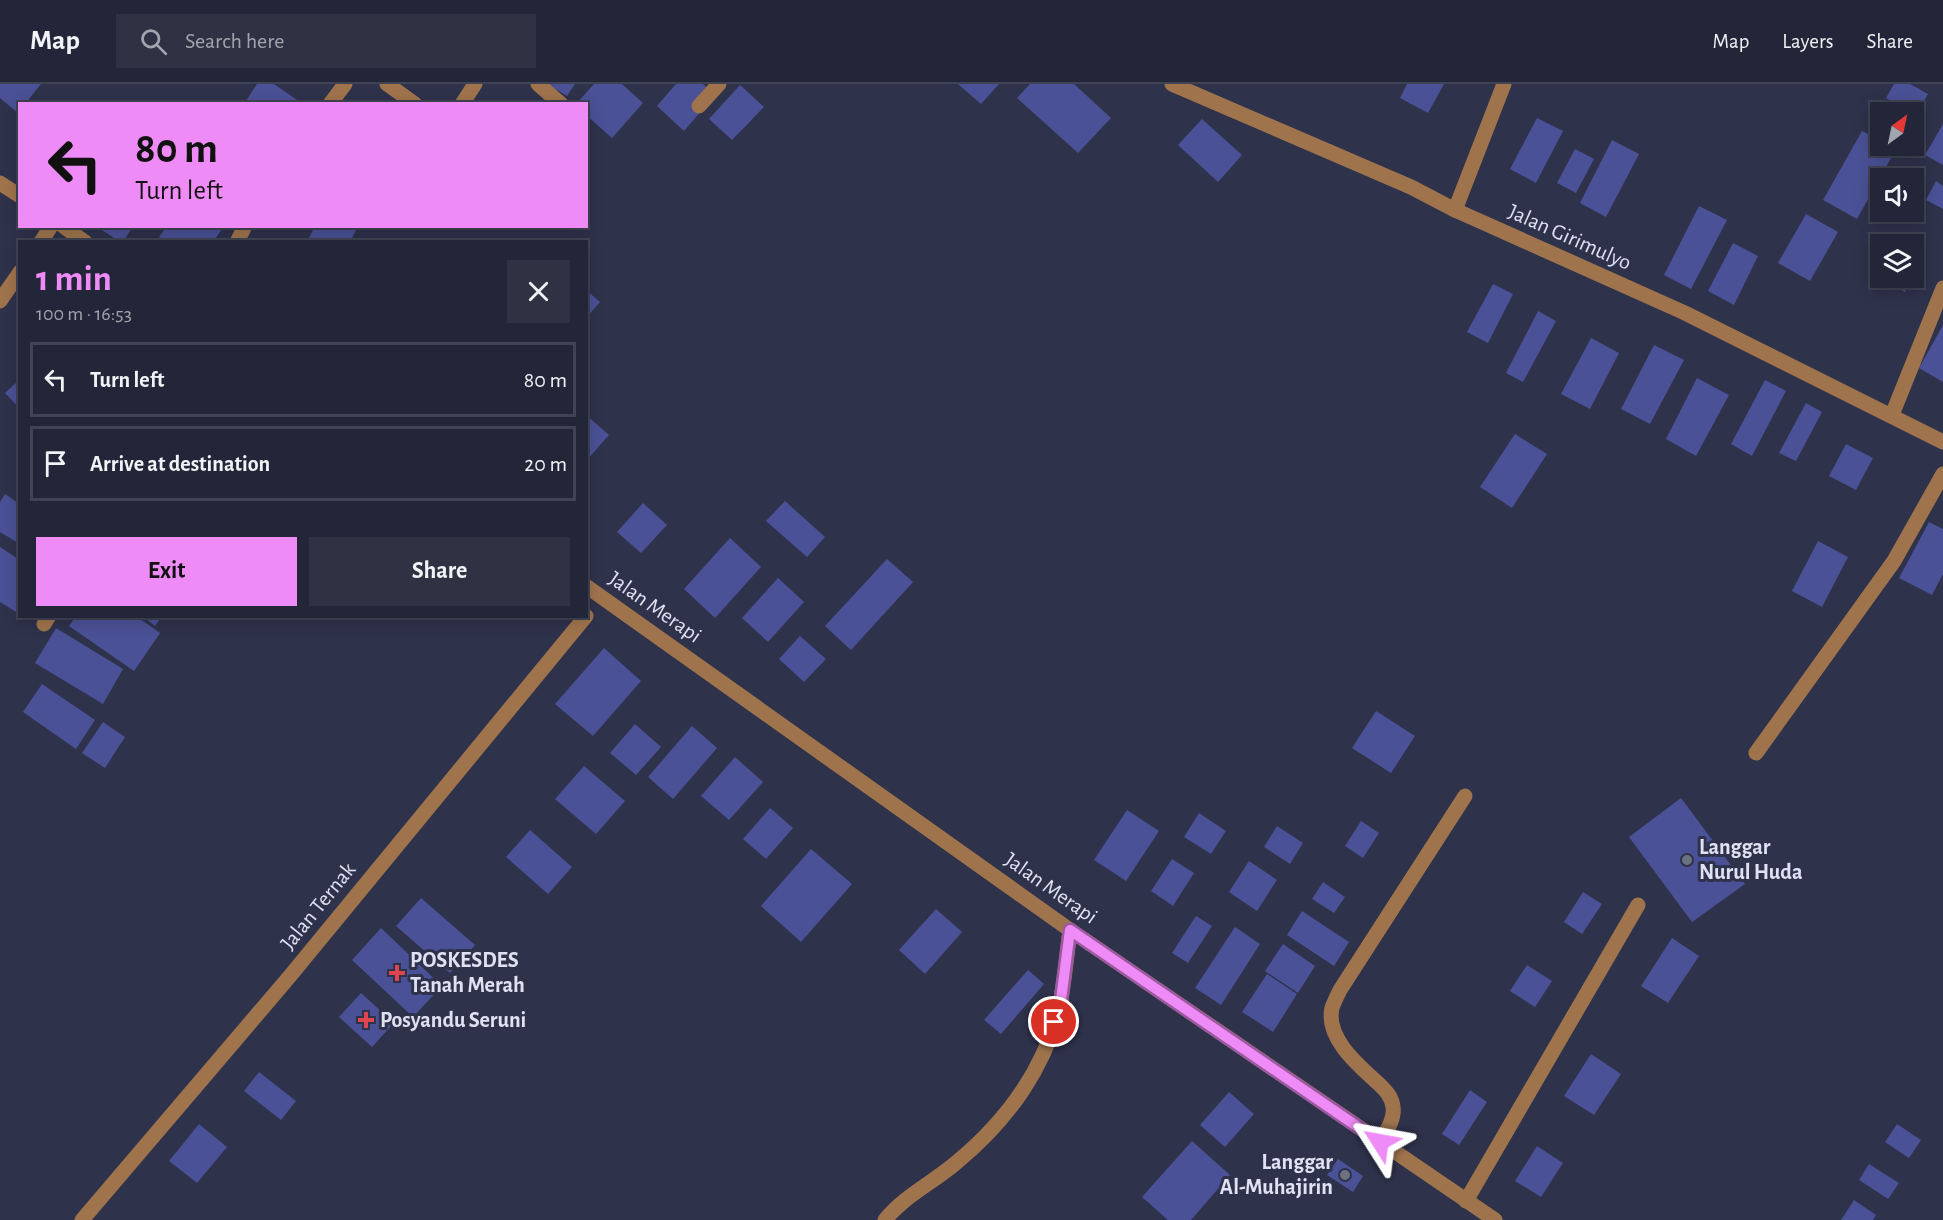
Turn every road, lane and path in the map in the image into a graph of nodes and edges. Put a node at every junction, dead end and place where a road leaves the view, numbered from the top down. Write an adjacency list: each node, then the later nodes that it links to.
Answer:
1 (345, 84): 8 (street)
2 (387, 84): 9 (street)
3 (475, 84): 10 (street)
4 (538, 84): 11 (street)
5 (718, 84): 12 (street)
6 (1172, 84): 15 (street, Jalan Girimulyo)
7 (1504, 84): 15 (street)
8 (332, 102)
9 (412, 102)
10 (463, 102)
11 (559, 102)
12 (699, 106)
13 (0, 183): 14 (street)
14 (18, 195)
15 (1455, 210): 21 (street, Jalan Girimulyo)
16 (66, 228): 17 (street)
17 (82, 240)
18 (18, 275): 20 (street)
19 (1943, 288): 21 (street)
20 (0, 301)
21 (1892, 415): 22 (street, Jalan Girimulyo)
22 (1943, 442)
23 (1943, 474): 28 (street)
24 (588, 587): 25 (street, Jalan Merapi)
25 (602, 597): 26 (street, Jalan Ternak); 31 (street, Jalan Merapi)
26 (588, 614)
27 (584, 618): 34 (street, Jalan Ternak)
28 (1756, 753)
29 (1465, 796): 32 (street)
30 (1638, 905): 33 (street)
31 (1070, 930): 32 (street, Jalan Merapi); 35 (street)
32 (1380, 1142): 33 (street, Jalan Merapi)
33 (1466, 1201): 36 (street, Jalan Merapi)
34 (82, 1220)
35 (885, 1220)
36 (1495, 1220)

